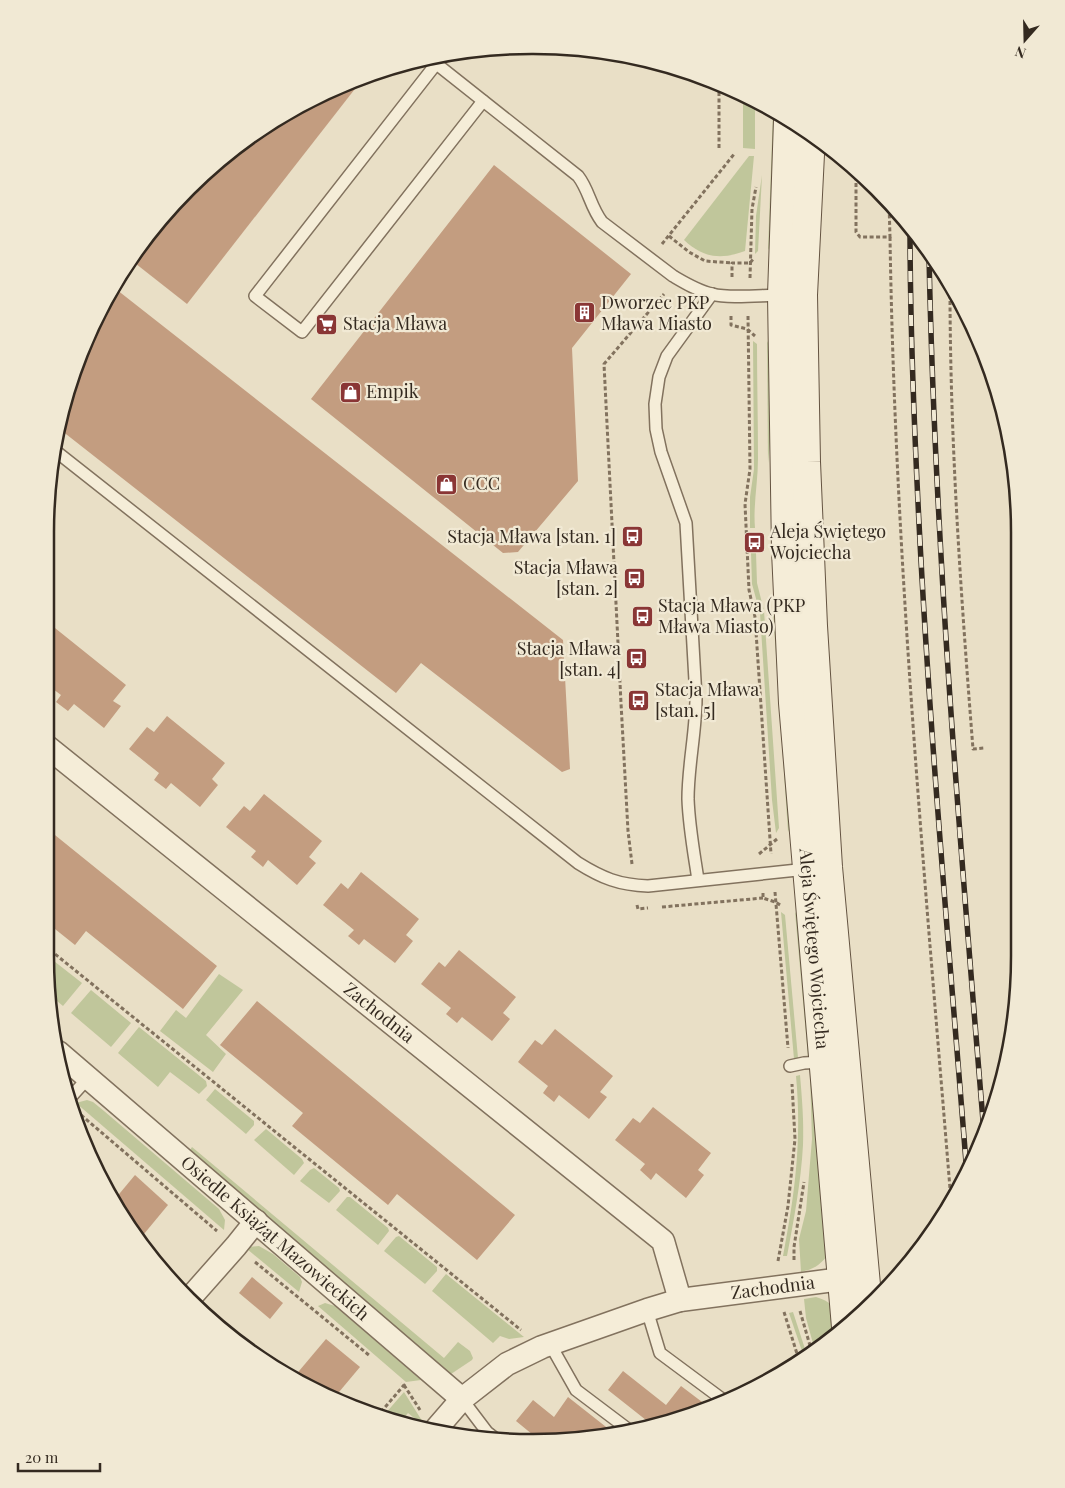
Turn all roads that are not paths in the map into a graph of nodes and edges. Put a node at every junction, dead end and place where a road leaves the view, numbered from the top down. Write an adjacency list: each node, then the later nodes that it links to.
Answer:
1 (436, 64): 3 (lane)
2 (430, 65): 3 (lane)
3 (483, 101): 6 (lane)
4 (788, 128): 7 (street, Aleja Świętego Wojciecha)
5 (810, 143): 7 (street, Aleja Świętego Wojciecha)
6 (712, 294): 7 (lane); 11 (lane)
7 (793, 295): 10 (street, Aleja Świętego Wojciecha)
8 (60, 455): 11 (lane)
9 (54, 752): 20 (street, Zachodnia)
10 (818, 868): 11 (lane); 13 (street, Aleja Świętego Wojciecha)
11 (698, 880)
12 (65, 1058): 15 (street, Osiedle Książąt Mazowieckich)
13 (834, 1061): 14 (lane); 18 (street, Aleja Świętego Wojciecha)
14 (790, 1066)
15 (88, 1078): 16 (lane); 17 (street, Osiedle Książąt Mazowieckich)
16 (74, 1093)
17 (256, 1221): 19 (street); 26 (street, Osiedle Książąt Mazowieckich)
18 (854, 1277): 20 (street, Zachodnia); 21 (street, Aleja Świętego Wojciecha); 23 (street, Aleja Świętego Wojciecha)
19 (194, 1294)
20 (680, 1300): 22 (street, Zachodnia)
21 (865, 1300)
22 (647, 1310): 24 (street, Zachodnia); 25 (lane)
23 (848, 1315)
24 (546, 1345): 26 (street, Zachodnia); 28 (lane)
25 (719, 1397)
26 (462, 1399): 27 (street, Zachodnia); 29 (lane)
27 (439, 1425)
28 (623, 1425)
29 (487, 1432)

